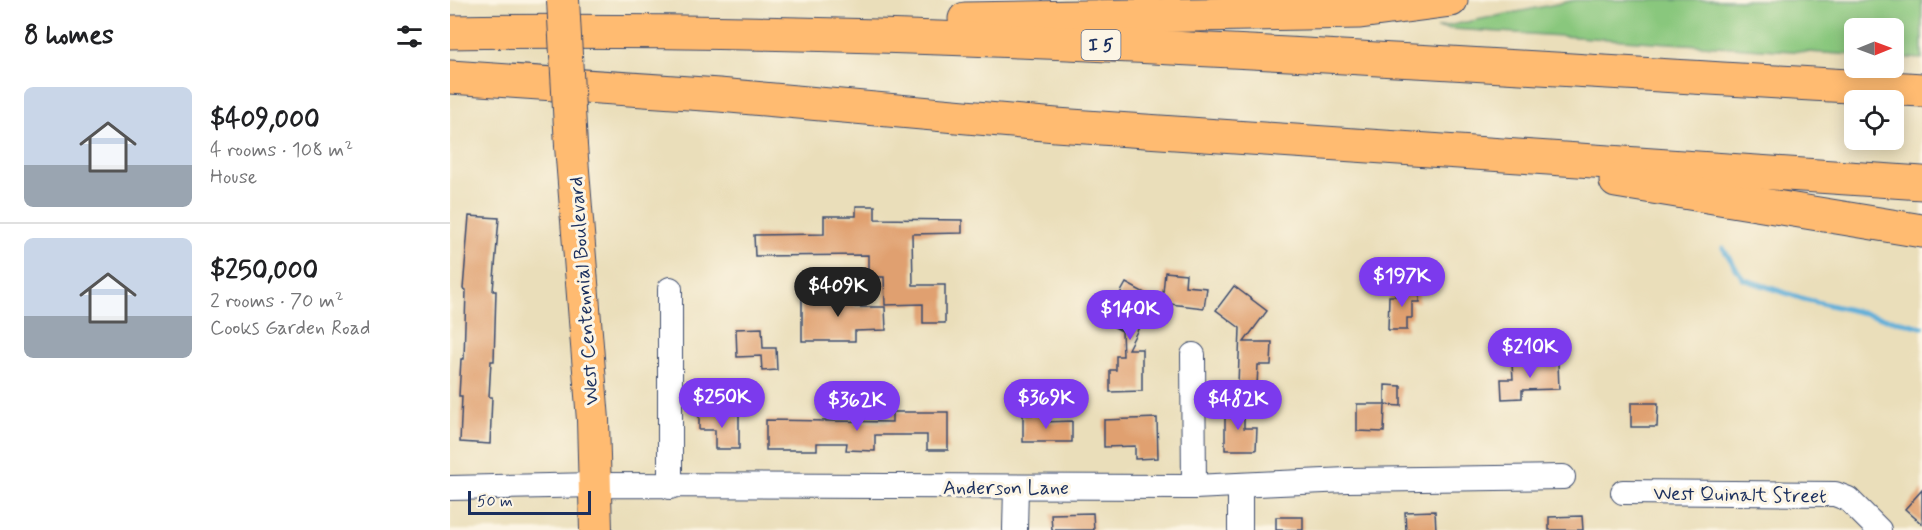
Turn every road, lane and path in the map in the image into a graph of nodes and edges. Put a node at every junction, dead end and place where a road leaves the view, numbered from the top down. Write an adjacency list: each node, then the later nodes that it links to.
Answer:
1 (563, 0): 13 (main road, West Centennial Boulevard, bridge)
2 (1451, 0): 4 (highway)
3 (450, 32): 4 (highway, I 5)
4 (776, 34): 6 (highway, I 5)
5 (450, 77): 7 (highway)
6 (1922, 90)
7 (1455, 153): 8 (highway); 9 (highway)
8 (1922, 183)
9 (1922, 231)
10 (670, 289): 15 (street)
11 (1193, 355): 17 (street)
12 (1563, 477): 14 (street, Anderson Lane)
13 (596, 485): 15 (street, Anderson Lane); 18 (street, Anderson Lane); 20 (main road, West Centennial Boulevard)
14 (1240, 485): 17 (street, Anderson Lane); 22 (street)
15 (670, 486): 16 (street, Anderson Lane)
16 (1016, 487): 17 (street, Anderson Lane); 21 (street)
17 (1194, 487)
18 (450, 488)
19 (1623, 492): 23 (street, West Quinalt Street)
20 (596, 530)
21 (1015, 530)
22 (1240, 530)
23 (1879, 530)

